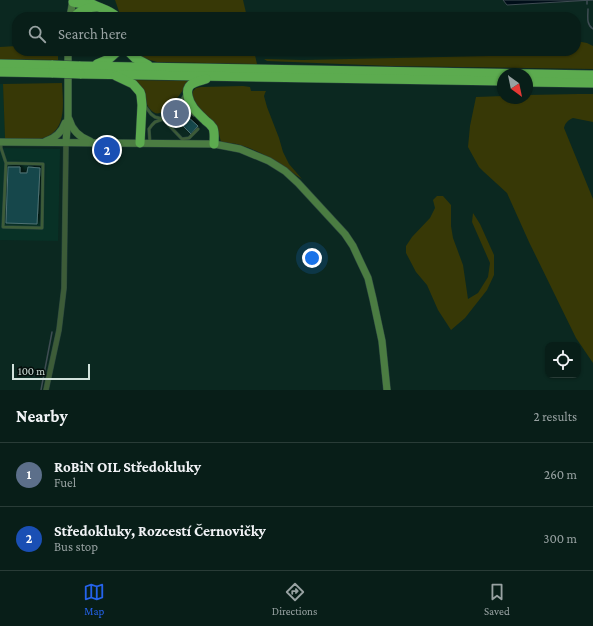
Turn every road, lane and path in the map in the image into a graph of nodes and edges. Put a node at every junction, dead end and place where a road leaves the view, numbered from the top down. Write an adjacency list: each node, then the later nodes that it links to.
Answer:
1 (86, 0): 3 (highway)
2 (73, 1): 3 (highway); 4 (street)
3 (101, 8): 5 (highway); 6 (highway)
4 (71, 12)
5 (79, 12)
6 (111, 12)
7 (68, 56): 25 (street)
8 (113, 56): 11 (highway)
9 (133, 56): 12 (highway)
10 (0, 64): 13 (highway)
11 (92, 66): 12 (highway); 14 (highway)
12 (153, 67): 17 (highway)
13 (53, 69): 14 (highway, bridge); 15 (highway)
14 (79, 70): 16 (highway)
15 (0, 72)
16 (113, 74): 18 (highway); 23 (highway)
17 (593, 75)
18 (215, 76): 19 (highway); 22 (highway)
19 (497, 82)
20 (533, 82): 21 (highway)
21 (593, 83)
22 (187, 90): 24 (lane); 29 (highway)
23 (142, 100): 26 (lane); 34 (highway)
24 (180, 103): 26 (lane); 27 (lane)
25 (68, 116): 31 (street); 32 (street); 33 (street)
26 (163, 119): 28 (lane); 35 (lane)
27 (203, 123)
28 (198, 129)
29 (212, 136): 35 (street); 38 (street)
30 (1, 142): 31 (street); 36 (lane)
31 (42, 142): 32 (street)
32 (66, 142): 33 (street); 37 (street)
33 (96, 142): 34 (street)
34 (140, 143): 35 (street)
35 (150, 143)
36 (6, 163): 36 (lane)
37 (46, 390)
38 (387, 390)

